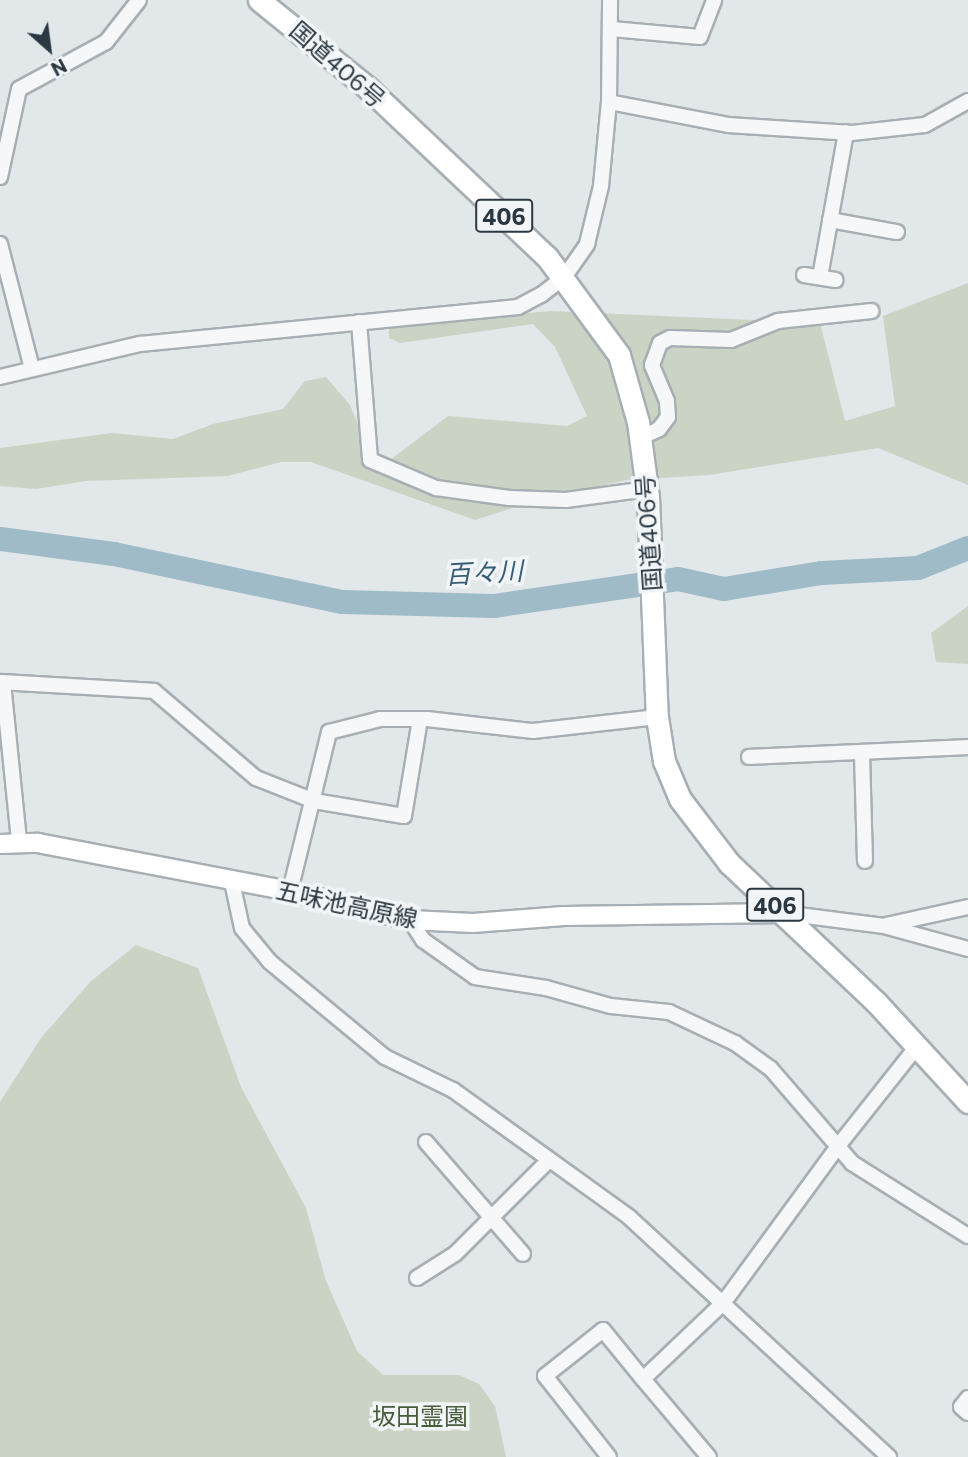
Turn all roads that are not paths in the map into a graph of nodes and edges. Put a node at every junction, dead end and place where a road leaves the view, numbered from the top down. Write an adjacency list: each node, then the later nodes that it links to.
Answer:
1 (139, 0): 9 (street)
2 (259, 0): 14 (highway, 国道406号 / 406)
3 (610, 0): 5 (street)
4 (714, 0): 5 (street)
5 (612, 29): 7 (street)
6 (968, 101): 8 (street)
7 (609, 102): 8 (street); 14 (street)
8 (846, 132): 10 (street)
9 (0, 177)
10 (830, 220): 11 (street); 15 (street)
11 (897, 232)
12 (0, 244): 19 (street)
13 (804, 275): 15 (street)
14 (565, 276): 18 (street); 21 (highway, 国道406号 / 406)
15 (820, 277): 16 (street)
16 (836, 280)
17 (871, 311): 21 (street)
18 (359, 322): 19 (street); 22 (street)
19 (32, 369): 20 (street)
20 (0, 377)
21 (640, 438): 22 (highway, 国道406号 / 406)
22 (648, 493): 24 (highway, 国道406号 / 406)
23 (2, 682): 29 (street); 30 (street)
24 (657, 717): 25 (street); 36 (highway, 国道406号 / 406)
25 (420, 719): 29 (street); 29 (street)
26 (968, 747): 27 (street)
27 (862, 754): 28 (street); 32 (street)
28 (749, 757)
29 (314, 801): 34 (street)
30 (19, 841): 31 (main road, 五味池高原線); 33 (main road, 五味池高原線)
31 (0, 844)
32 (864, 861)
33 (232, 881): 34 (main road, 五味池高原線); 44 (street)
34 (290, 891): 37 (main road, 五味池高原線)
35 (968, 907): 38 (street)
36 (783, 913): 37 (main road, 五味池高原線); 38 (street); 40 (highway, 国道406号 / 406)
37 (410, 920): 43 (street)
38 (884, 926): 39 (street)
39 (968, 949)
40 (915, 1049): 41 (highway, 国道406号 / 406); 43 (street)
41 (968, 1102)
42 (426, 1142): 45 (street)
43 (838, 1146): 46 (street); 49 (street)
44 (549, 1160): 45 (street); 49 (street)
45 (495, 1217): 47 (street); 48 (street)
46 (968, 1236)
47 (523, 1255)
48 (417, 1278)
49 (724, 1303): 50 (street); 55 (street)
50 (643, 1379): 53 (street); 54 (street)
51 (968, 1398): 52 (street)
52 (968, 1413)
53 (609, 1457)
54 (709, 1457)
55 (889, 1457)

